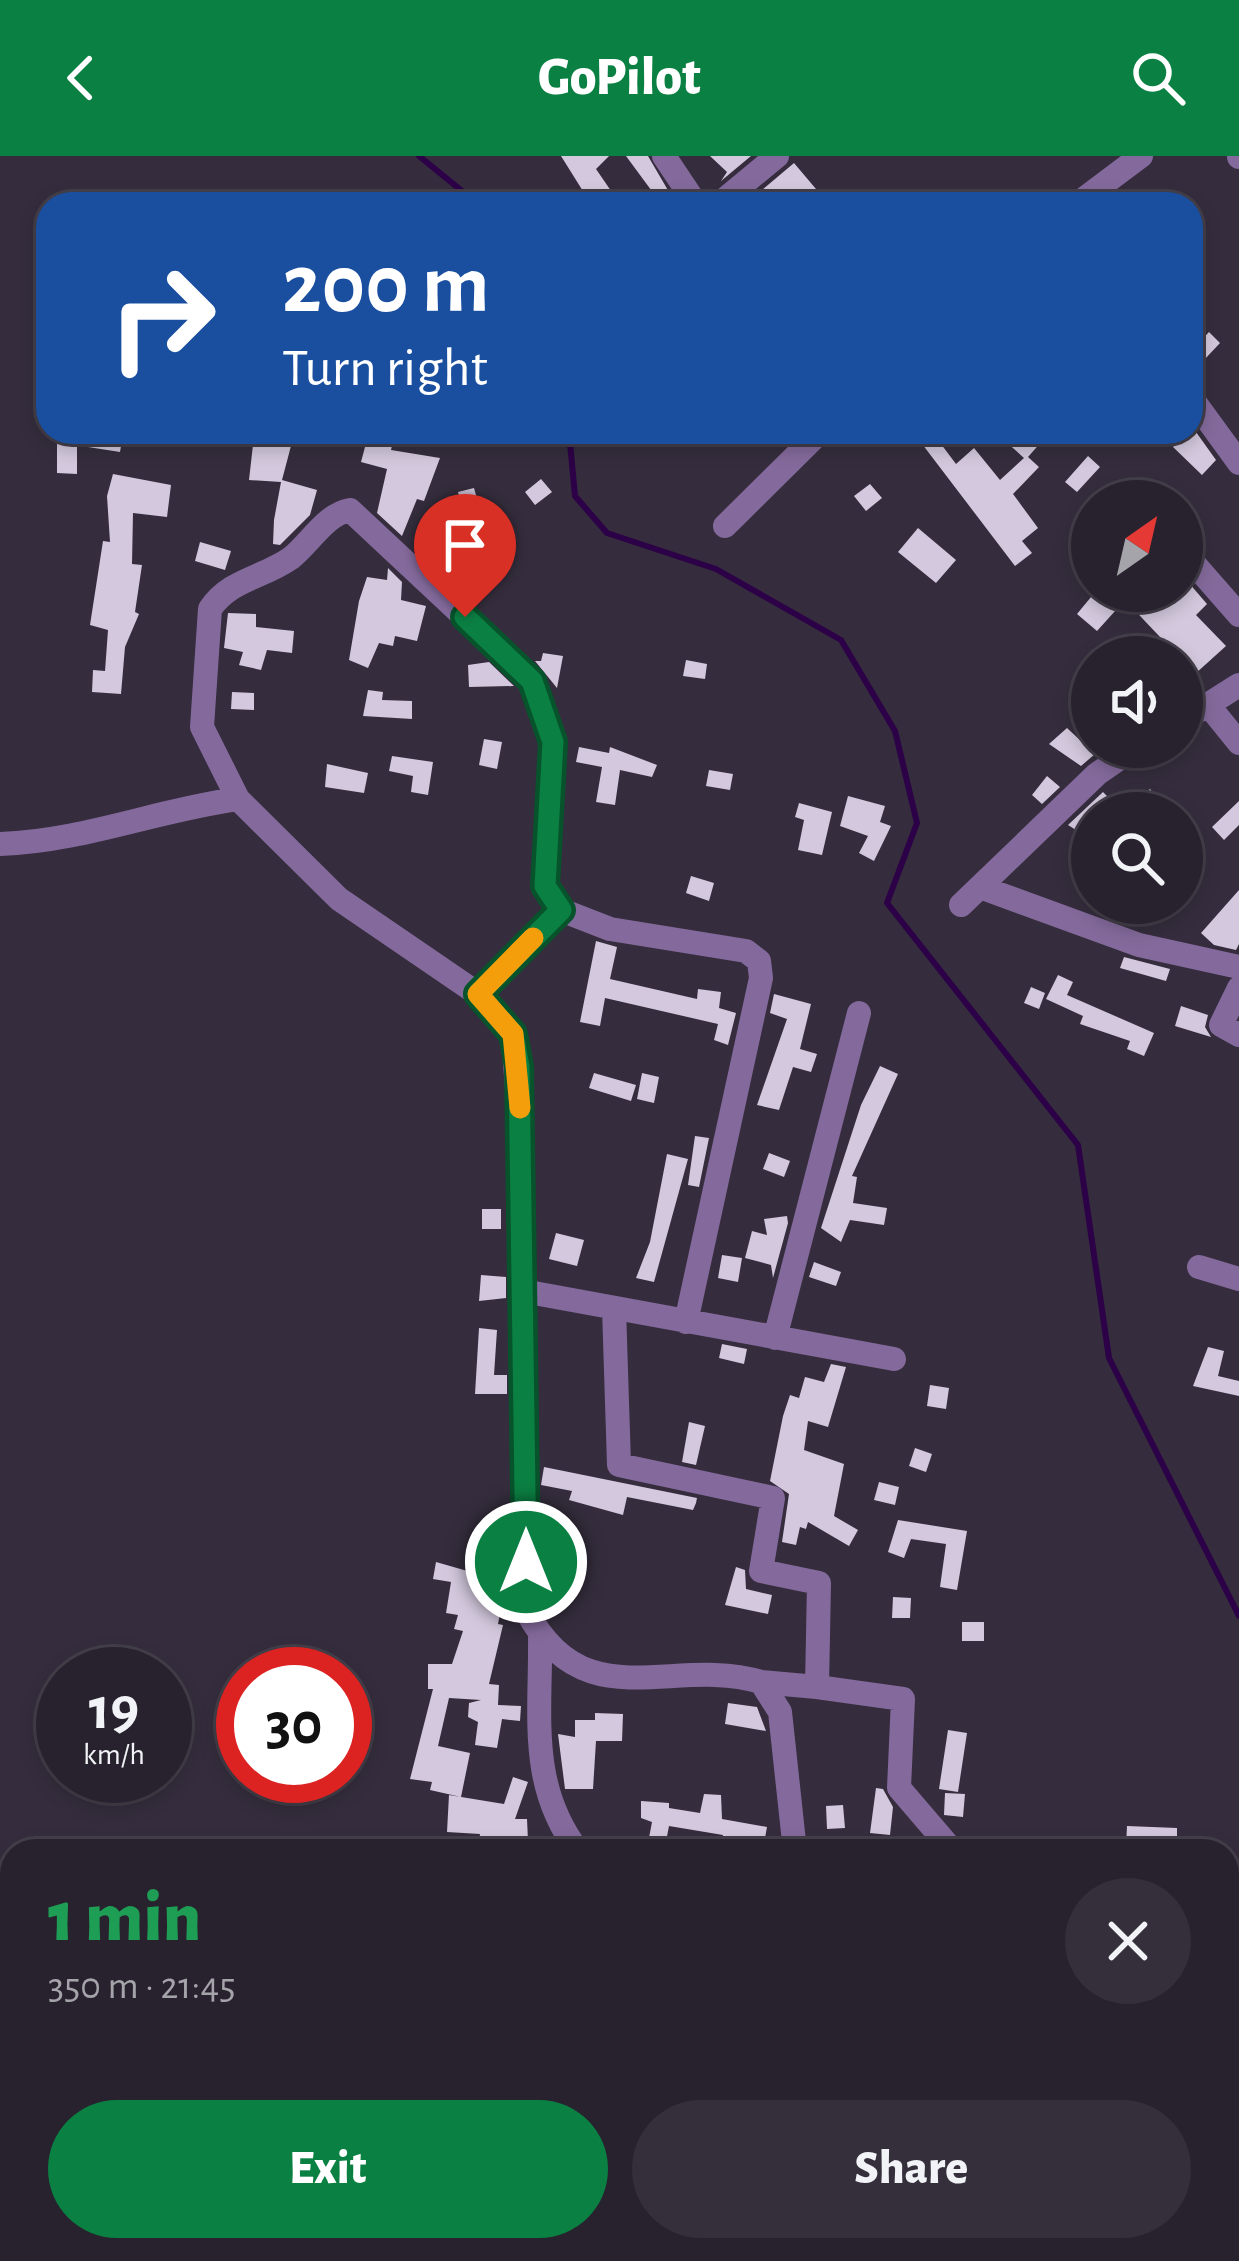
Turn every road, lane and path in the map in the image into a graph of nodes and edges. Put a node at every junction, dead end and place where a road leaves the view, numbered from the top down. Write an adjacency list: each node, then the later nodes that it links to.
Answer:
1 (664, 156): 4 (street)
2 (777, 156): 5 (street)
3 (1141, 156): 6 (street)
4 (688, 192)
5 (734, 192)
6 (1093, 192)
7 (1203, 414): 9 (street)
8 (808, 444): 10 (street)
9 (1239, 463)
10 (725, 526)
11 (1203, 574): 12 (street)
12 (1239, 615)
13 (1239, 685): 14 (street)
14 (1209, 706): 15 (street); 16 (street)
15 (1203, 710)
16 (1239, 743)
17 (1106, 768): 21 (street)
18 (238, 799): 19 (street); 20 (street); 23 (street)
19 (0, 844)
20 (561, 910): 23 (street); 30 (street)
21 (1239, 967)
22 (1239, 988): 25 (street)
23 (478, 994): 28 (street)
24 (859, 1013): 31 (street)
25 (1239, 1035)
26 (1199, 1267): 27 (street)
27 (1239, 1279)
28 (524, 1291): 29 (street); 33 (street)
29 (614, 1308): 30 (street); 35 (street)
30 (686, 1322): 31 (street)
31 (776, 1338): 32 (street)
32 (894, 1360)
33 (540, 1638): 34 (street); 36 (street)
34 (761, 1682): 35 (street); 37 (street)
35 (817, 1687): 38 (street)
36 (570, 1839)
37 (794, 1839)
38 (943, 1839)

